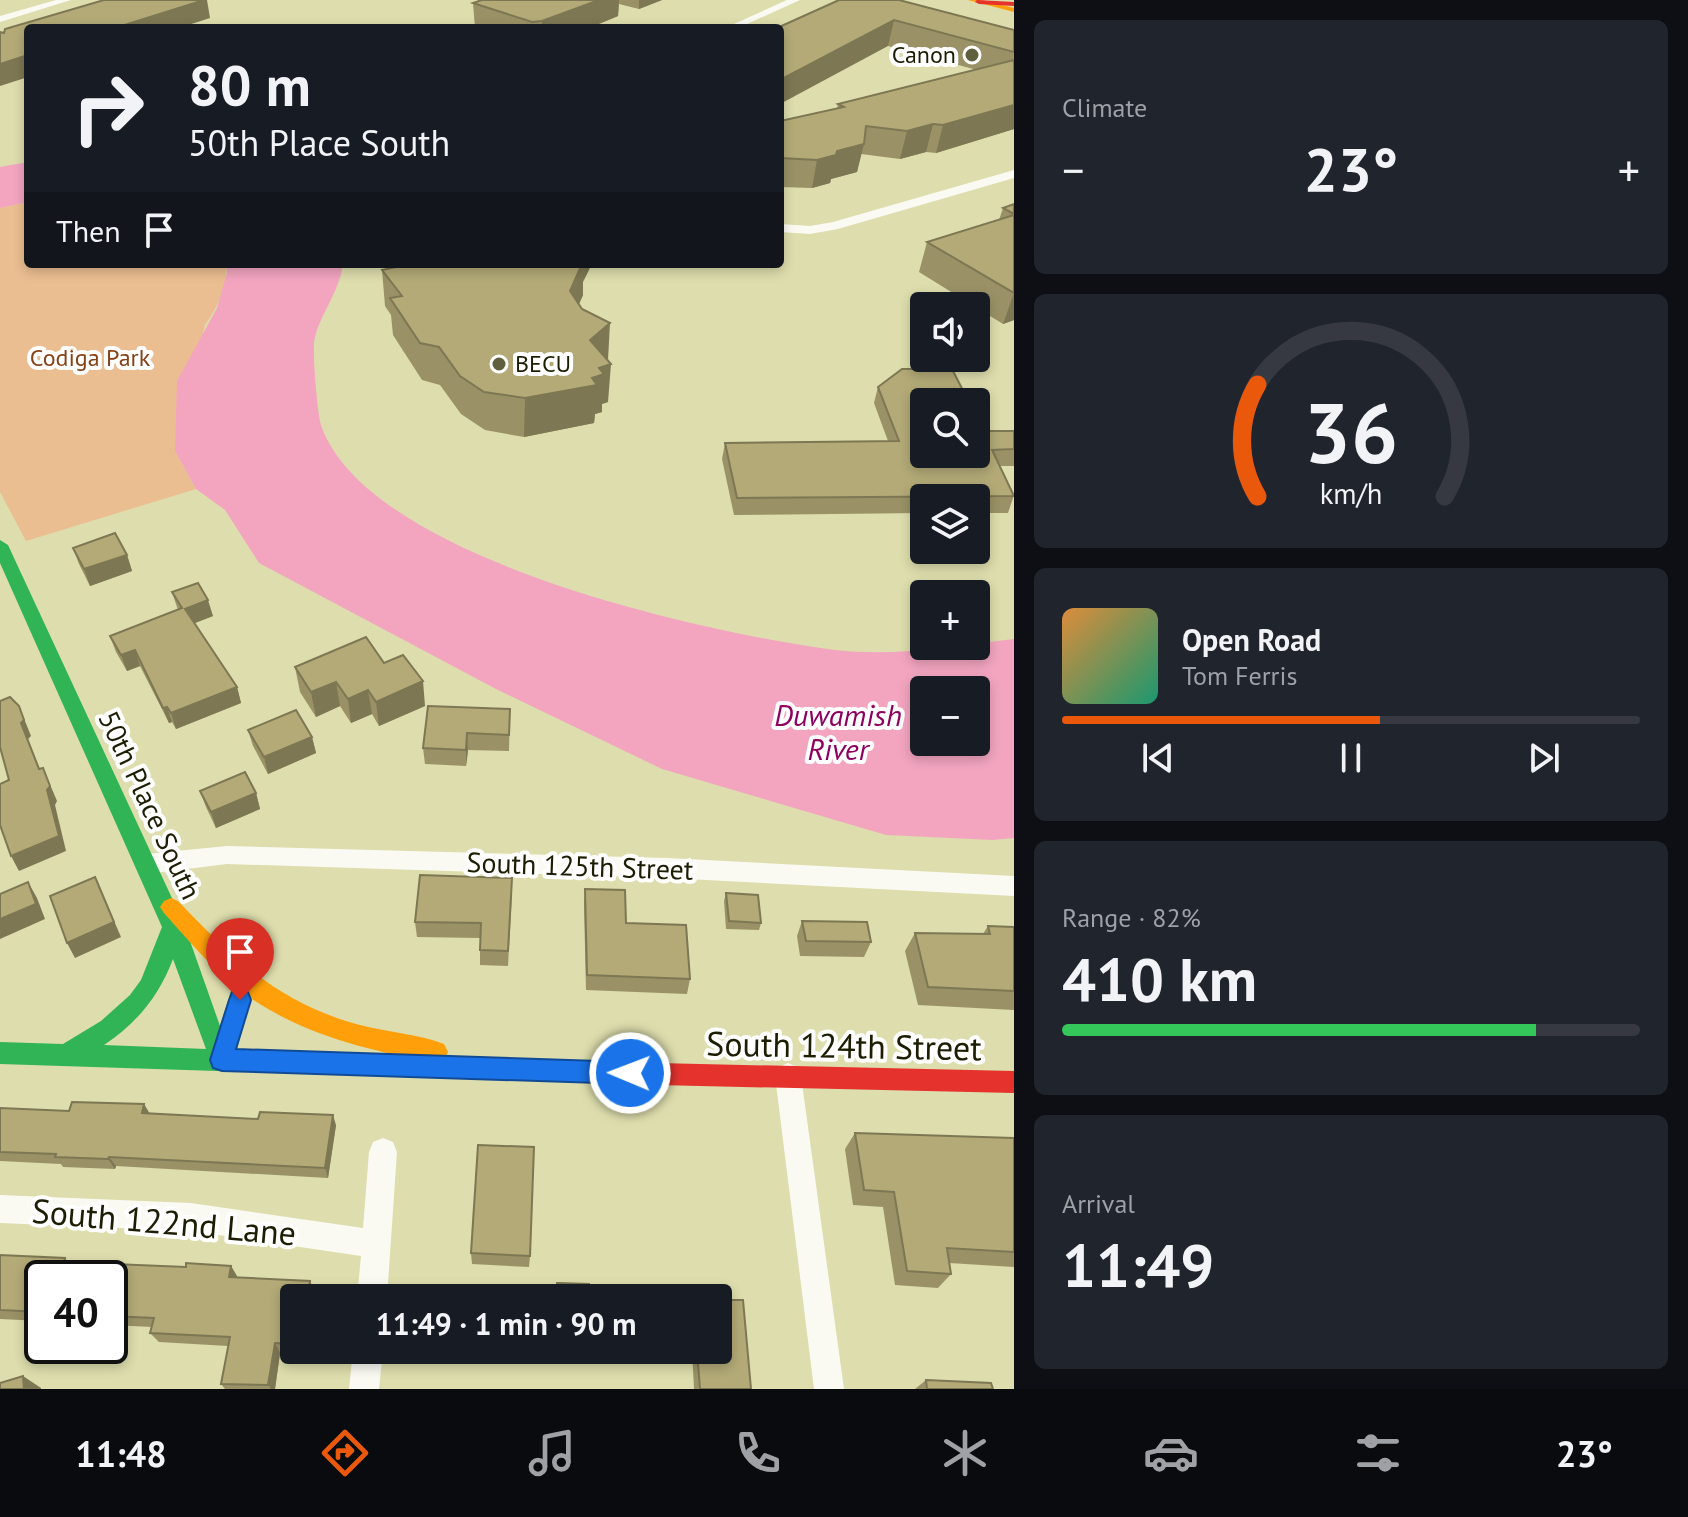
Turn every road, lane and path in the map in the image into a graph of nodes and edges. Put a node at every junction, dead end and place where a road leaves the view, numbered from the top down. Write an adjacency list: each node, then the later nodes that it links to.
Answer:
1 (66, 0): 6 (street)
2 (795, 0): 7 (street)
3 (1000, 0): 5 (main road)
4 (975, 1): 5 (main road)
5 (1014, 6)
6 (0, 19)
7 (739, 24)
8 (1014, 174): 9 (street)
9 (784, 228)
10 (0, 545): 11 (main road, 50th Place South)
11 (146, 864): 12 (street, South 125th Street); 13 (main road, 50th Place South)
12 (1014, 886)
13 (161, 897): 14 (main road, 50th Place South); 15 (main road)
14 (173, 924): 17 (main road); 18 (main road, 50th Place South)
15 (245, 979): 18 (main road); 19 (main road)
16 (0, 1053): 17 (main road, South 124th Street)
17 (66, 1055): 18 (main road, South 124th Street)
18 (222, 1060): 19 (main road, South 124th Street)
19 (531, 1069): 20 (main road, South 124th Street)
20 (788, 1076): 21 (main road, South 124th Street); 28 (street)
21 (1014, 1082)
22 (383, 1152): 24 (street)
23 (0, 1209): 24 (street, South 122nd Lane)
24 (376, 1244): 25 (street)
25 (373, 1284)
26 (367, 1364): 27 (street)
27 (364, 1389)
28 (829, 1389)

